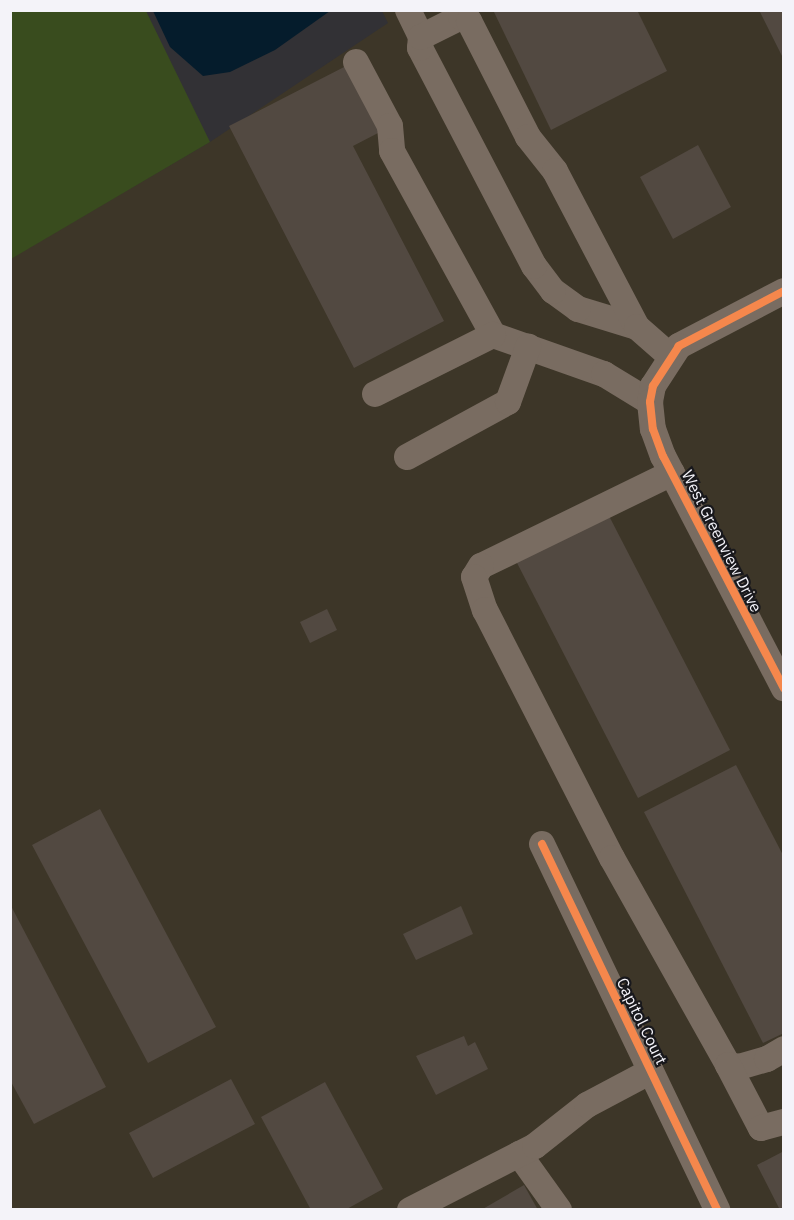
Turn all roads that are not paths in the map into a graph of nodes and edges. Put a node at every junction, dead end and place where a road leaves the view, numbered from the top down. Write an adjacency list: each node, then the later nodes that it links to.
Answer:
1 (408, 10): 2 (street)
2 (421, 38): 5 (street); 5 (street)
3 (356, 62): 6 (street)
4 (783, 291): 8 (street)
5 (637, 327): 8 (street)
6 (493, 335): 7 (street); 9 (street)
7 (528, 347): 10 (street); 11 (street)
8 (670, 356): 10 (street)
9 (375, 394)
10 (650, 402): 12 (street, West Greenview Drive)
11 (407, 457)
12 (672, 473): 13 (street, West Greenview Drive); 16 (street)
13 (783, 688)
14 (542, 844): 17 (street, Capitol Court)
15 (783, 1049): 16 (street)
16 (728, 1065): 18 (street)
17 (651, 1071): 19 (street); 22 (street, Capitol Court)
18 (783, 1122)
19 (519, 1154): 20 (street); 21 (street)
20 (410, 1209)
21 (559, 1209)
22 (717, 1209)

